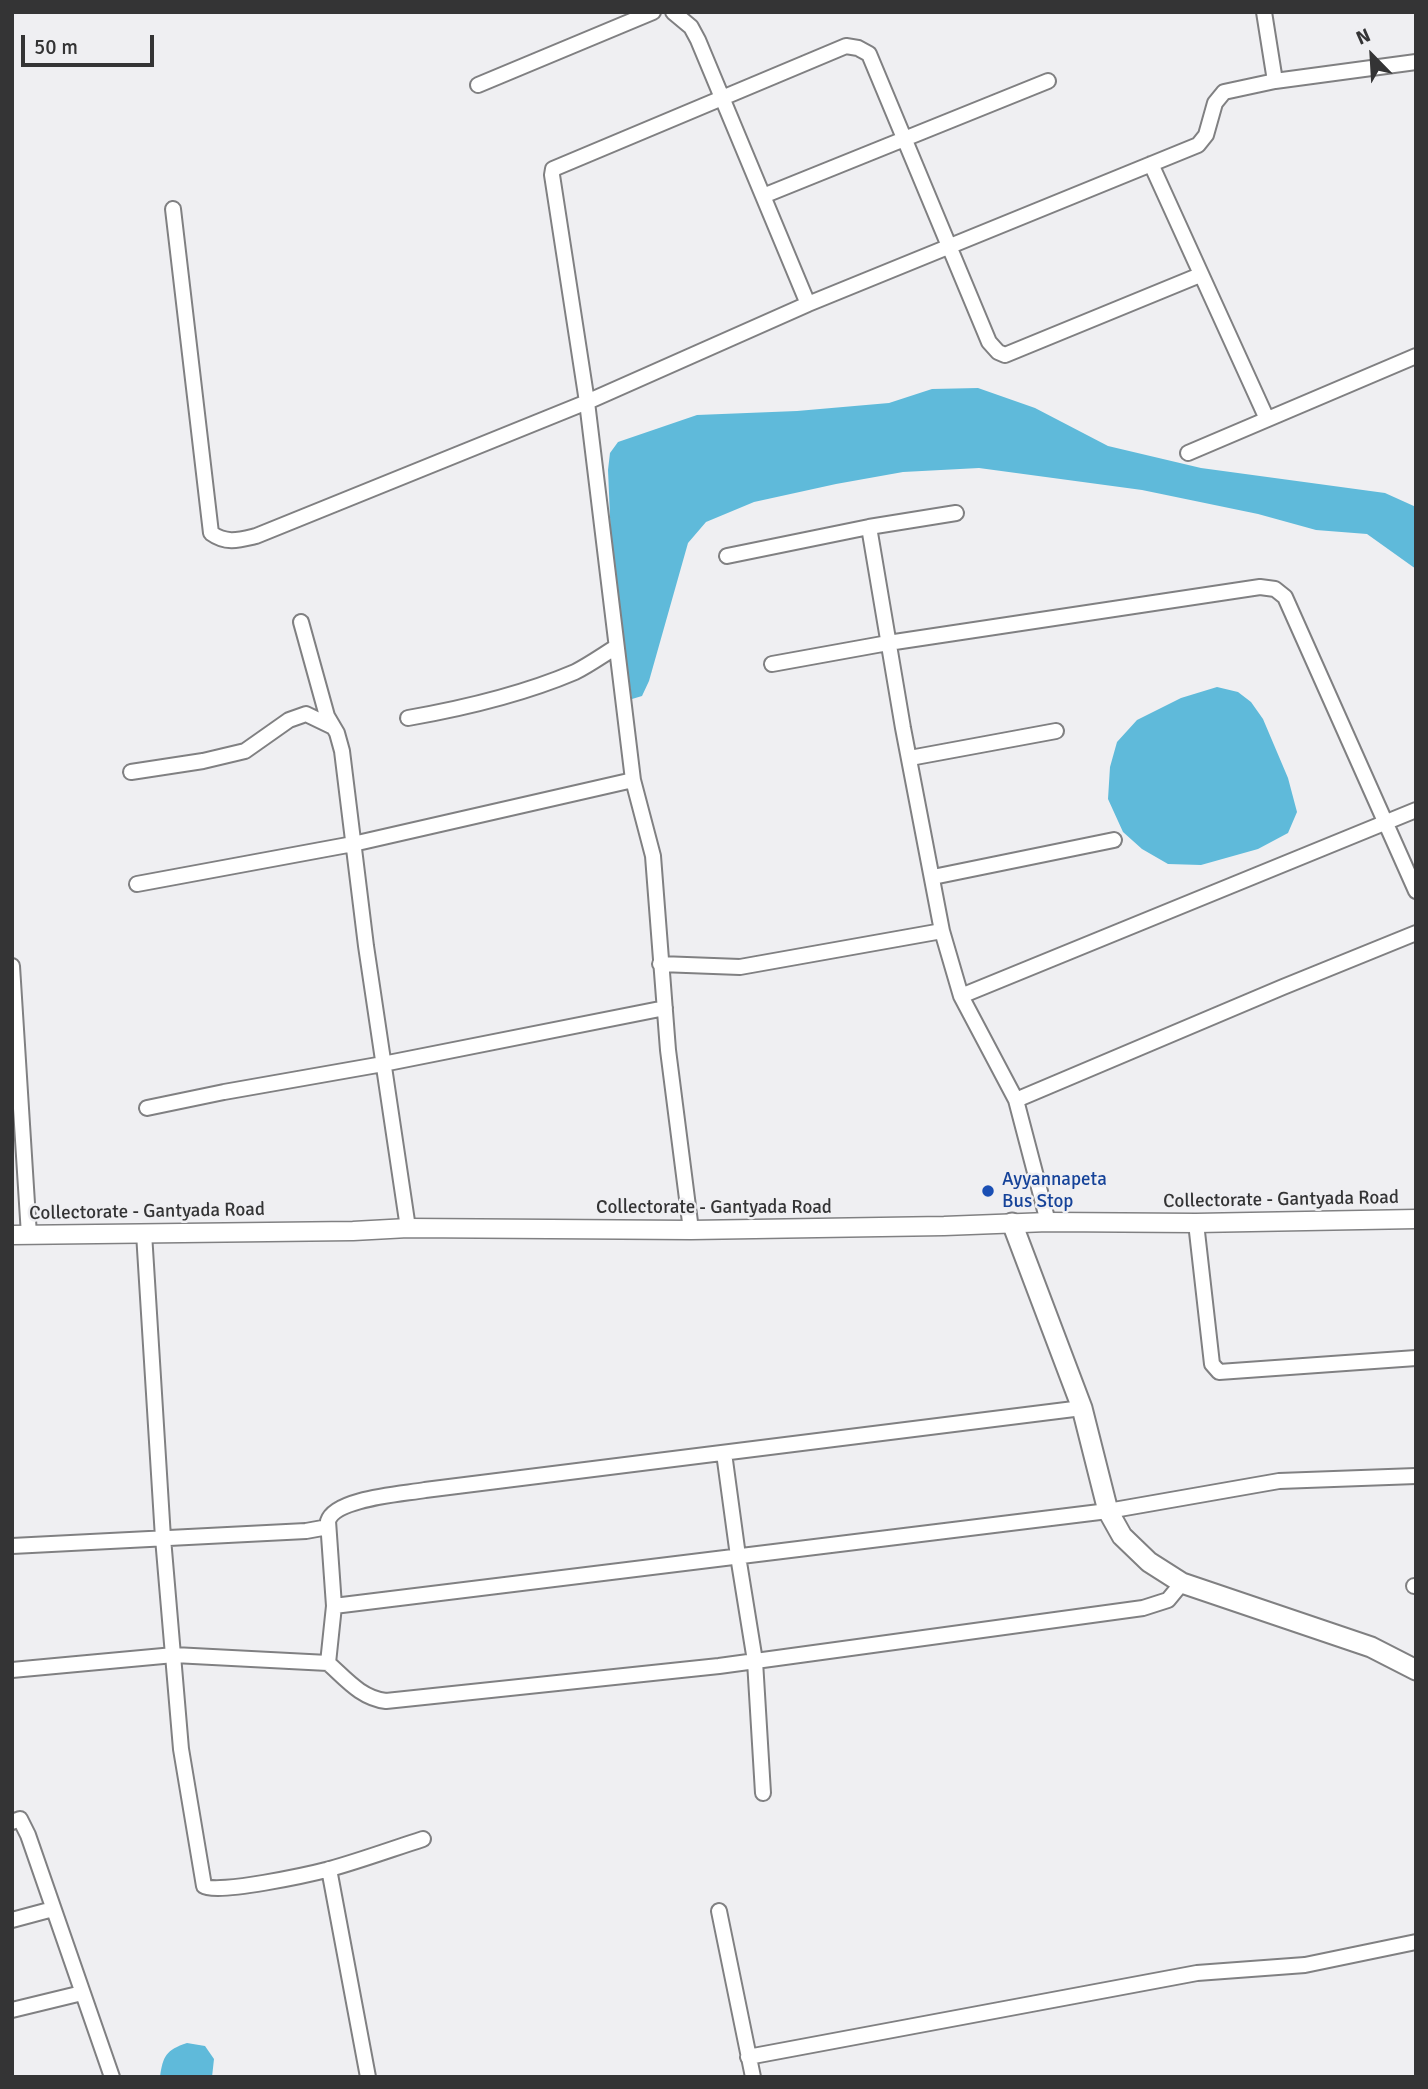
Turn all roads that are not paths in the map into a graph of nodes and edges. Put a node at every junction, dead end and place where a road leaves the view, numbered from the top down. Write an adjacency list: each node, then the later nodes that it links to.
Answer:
1 (653, 12): 7 (street)
2 (673, 12): 8 (street)
3 (1264, 12): 6 (street)
4 (1416, 62): 6 (street)
5 (1048, 81): 9 (street)
6 (1275, 81): 10 (street)
7 (478, 85)
8 (723, 99): 9 (street); 11 (street); 17 (street)
9 (905, 139): 11 (street); 13 (street)
10 (1151, 164): 13 (street); 14 (street)
11 (764, 197): 15 (street)
12 (173, 209): 17 (street)
13 (950, 246): 14 (street); 15 (street)
14 (1200, 275): 18 (street)
15 (808, 304): 17 (street)
16 (1416, 356): 18 (street)
17 (587, 402): 25 (street)
18 (1267, 419): 19 (street)
19 (1188, 453)
20 (956, 513): 21 (street)
21 (869, 527): 22 (street); 24 (street)
22 (727, 556)
23 (301, 622): 28 (street)
24 (888, 642): 26 (street); 30 (street); 34 (street)
25 (617, 647): 27 (street); 32 (street)
26 (772, 664)
27 (408, 718)
28 (333, 727): 31 (street); 36 (street)
29 (1056, 731): 30 (street)
30 (911, 758): 37 (street)
31 (131, 772)
32 (633, 780): 36 (street); 42 (street)
33 (1416, 810): 34 (street)
34 (1386, 822): 39 (street); 44 (street)
35 (1114, 841): 37 (street)
36 (353, 844): 38 (street); 46 (street)
37 (933, 877): 40 (street)
38 (137, 884)
39 (1416, 891)
40 (942, 931): 42 (street); 44 (street)
41 (1416, 933): 47 (street)
42 (660, 964): 45 (street)
43 (12, 966): 56 (street)
44 (961, 996): 47 (street)
45 (665, 1008): 46 (street); 54 (street)
46 (383, 1064): 48 (street); 53 (street)
47 (1016, 1100): 50 (street)
48 (147, 1108)
49 (1416, 1219): 52 (street, Collectorate - Gantyada Road)
50 (1048, 1222): 51 (street, Collectorate - Gantyada Road); 52 (street, Collectorate - Gantyada Road)
51 (1012, 1223): 54 (street, Collectorate - Gantyada Road); 58 (main road)
52 (1196, 1223): 57 (street)
53 (408, 1228): 54 (street, Collectorate - Gantyada Road); 55 (street, Collectorate - Gantyada Road)
54 (691, 1230)
55 (144, 1233): 56 (street, Collectorate - Gantyada Road); 63 (street)
56 (21, 1235)
57 (1416, 1359)
58 (1082, 1408): 59 (street); 61 (main road)
59 (724, 1452): 62 (street); 65 (street)
60 (1416, 1476): 61 (street)
61 (1108, 1511): 65 (street); 66 (main road)
62 (328, 1527): 63 (street); 67 (street)
63 (163, 1538): 64 (street); 68 (street)
64 (12, 1546)
65 (738, 1556): 67 (street); 69 (street)
66 (1182, 1583): 69 (street); 72 (main road)
67 (334, 1606): 70 (street)
68 (174, 1655): 70 (street); 71 (street); 76 (street)
69 (755, 1661): 70 (street); 73 (street)
70 (328, 1662)
71 (12, 1670)
72 (1416, 1670)
73 (763, 1793)
74 (15, 1817): 77 (street)
75 (423, 1839): 76 (street)
76 (329, 1869): 85 (street)
77 (53, 1909): 79 (street); 81 (street)
78 (719, 1911): 83 (street)
79 (12, 1920)
80 (1416, 1942): 83 (street)
81 (82, 1993): 82 (street); 84 (street)
82 (12, 2010)
83 (748, 2057): 86 (street)
84 (112, 2077)
85 (368, 2077)
86 (753, 2077)

